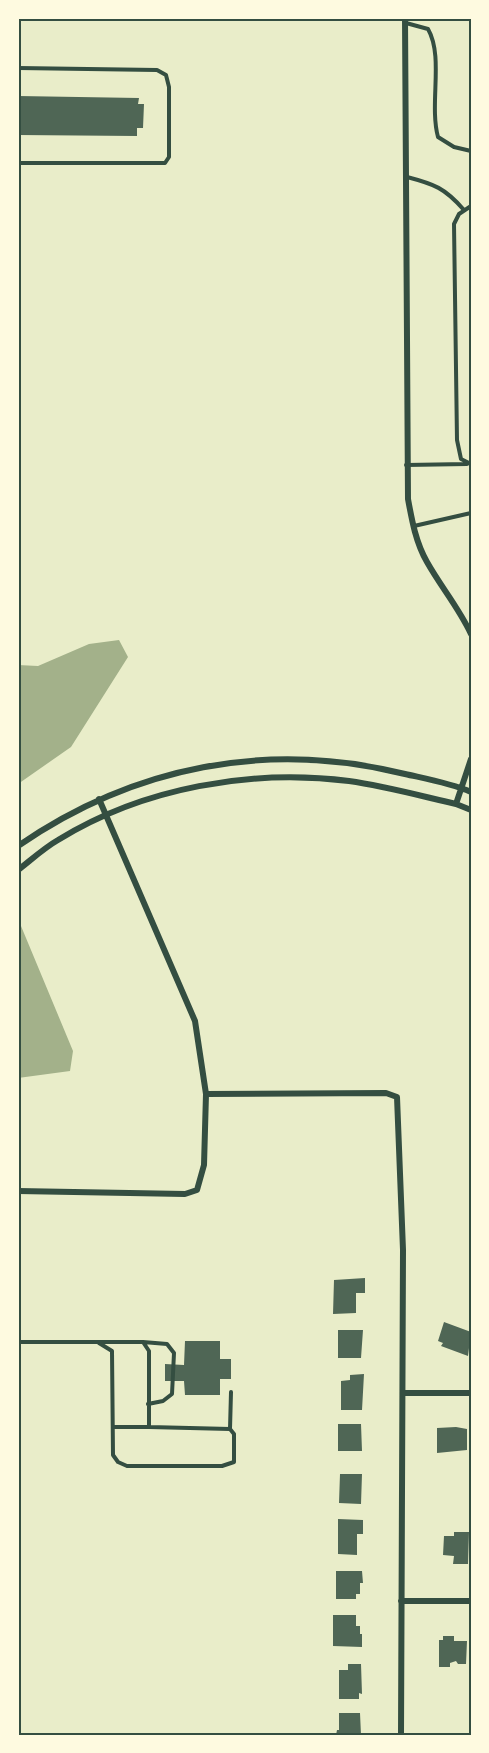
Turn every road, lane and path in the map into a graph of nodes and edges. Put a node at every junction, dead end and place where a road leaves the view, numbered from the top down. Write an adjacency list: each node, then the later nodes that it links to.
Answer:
1 (405, 20): 3 (lane); 5 (street)
2 (18, 68): 4 (lane)
3 (471, 151)
4 (18, 163)
5 (406, 177): 7 (lane); 9 (street)
6 (471, 206): 7 (lane)
7 (464, 210): 8 (lane)
8 (469, 464): 9 (lane)
9 (406, 465): 11 (street)
10 (471, 513): 11 (lane)
11 (413, 527): 12 (street)
12 (471, 634)
13 (471, 759): 14 (street)
14 (462, 788): 15 (street); 16 (street); 17 (street)
15 (471, 792)
16 (99, 799): 19 (street); 20 (street)
17 (456, 804): 18 (street); 19 (street)
18 (471, 810)
19 (107, 816): 21 (street); 22 (street)
20 (18, 846)
21 (18, 870)
22 (206, 1094): 23 (street); 28 (street)
23 (18, 1191)
24 (18, 1342): 26 (lane)
25 (143, 1342): 26 (lane); 30 (lane); 30 (lane)
26 (99, 1343): 31 (lane)
27 (231, 1392): 33 (lane)
28 (403, 1393): 29 (street); 34 (street)
29 (471, 1393)
30 (148, 1404): 32 (lane)
31 (113, 1426): 32 (lane); 33 (lane)
32 (149, 1427): 33 (lane)
33 (230, 1430)
34 (401, 1601): 35 (street); 36 (street)
35 (471, 1601)
36 (401, 1735)

